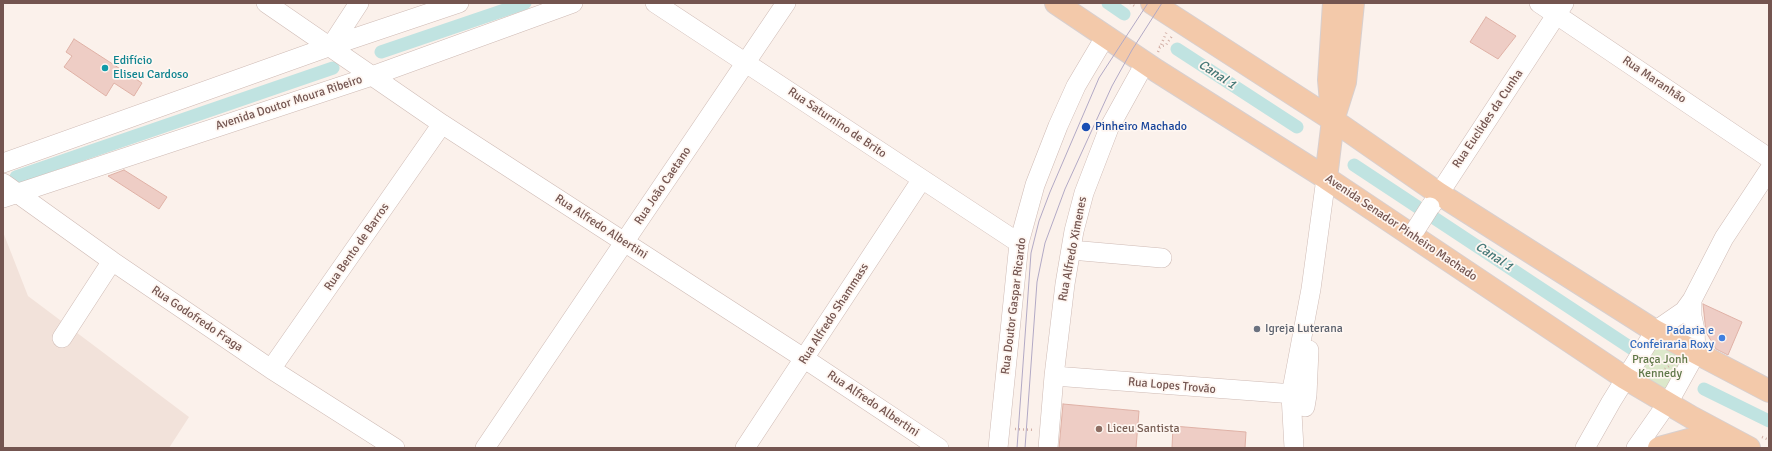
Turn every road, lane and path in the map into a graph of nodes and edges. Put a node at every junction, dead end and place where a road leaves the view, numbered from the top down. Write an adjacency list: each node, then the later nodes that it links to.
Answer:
1 (266, 3): 16 (street, Rua Alfredo Albertini)
2 (359, 3): 16 (street)
3 (459, 3): 16 (street)
4 (574, 3): 19 (street, Avenida Doutor Moura Ribeiro)
5 (655, 3): 18 (street, Rua Saturnino de Brito)
6 (786, 3): 18 (street, Rua João Caetano)
7 (1056, 3): 15 (main road, Avenida Senador Pinheiro Machado)
8 (1152, 3): 20 (main road)
9 (1334, 3): 20 (main road)
10 (1354, 3): 20 (main road)
11 (1539, 3): 12 (street, Rua Maranhão)
12 (1560, 9): 22 (street, Rua Maranhão); 28 (street, Rua Euclides da Cunha)
13 (1167, 32): 17 (path)
14 (1173, 34): 17 (path)
15 (1105, 37): 17 (main road, Avenida Senador Pinheiro Machado); 31 (street, Rua Doutor Gaspar Ricardo)
16 (334, 48): 19 (street, Rua Alfredo Albertini); 23 (street)
17 (1154, 56): 25 (main road, Avenida Senador Pinheiro Machado); 32 (street, Rua Alfredo Ximenes)
18 (746, 62): 26 (street, Rua Saturnino de Brito); 30 (street, Rua João Caetano)
19 (368, 73): 21 (street, Rua Alfredo Albertini); 27 (street, Avenida Doutor Moura Ribeiro)
20 (1333, 120): 25 (main road); 28 (main road)
21 (442, 124): 30 (street, Rua Alfredo Albertini); 41 (street, Rua Bento de Barros)
22 (1769, 158)
23 (3, 163)
24 (1769, 170): 35 (street)
25 (1326, 178): 29 (main road, Avenida Senador Pinheiro Machado); 46 (street)
26 (922, 179): 31 (street, Rua Saturnino de Brito); 39 (street, Rua Alfredo Shammass)
27 (8, 191): 34 (street, Rua Godofredo Fraga)
28 (1434, 200): 29 (street, Rua Euclides da Cunha, bridge); 37 (main road)
29 (1414, 232): 44 (main road, Avenida Senador Pinheiro Machado)
30 (624, 242): 39 (street, Rua Alfredo Albertini); 52 (street, Rua João Caetano)
31 (1020, 243): 55 (street, Rua Doutor Gaspar Ricardo)
32 (1071, 250): 33 (street); 43 (street, Rua Alfredo Ximenes)
33 (1162, 258)
34 (112, 261): 38 (street); 41 (street, Rua Godofredo Fraga)
35 (1692, 300): 36 (street); 37 (street)
36 (1695, 330): 40 (street); 42 (street)
37 (1651, 337): 40 (main road); 44 (street)
38 (62, 338)
39 (804, 359): 53 (street, Rua Alfredo Shammass); 54 (street, Rua Alfredo Albertini)
40 (1691, 362): 42 (main road); 47 (street)
41 (271, 369): 51 (street, Rua Godofredo Fraga)
42 (1739, 375): 45 (main road)
43 (1054, 376): 46 (street, Rua Lopes Trovão); 48 (street, Rua Alfredo Ximenes)
44 (1627, 376): 47 (main road, Avenida Senador Pinheiro Machado); 59 (street)
45 (1769, 391)
46 (1299, 395): 57 (street); 58 (street)
47 (1669, 401): 50 (main road, Avenida Senador Pinheiro Machado); 60 (street)
48 (1050, 412): 49 (path); 56 (street, Rua Alfredo Ximenes)
49 (1011, 428)
50 (1730, 438): 61 (main road); 62 (main road, Avenida Senador Pinheiro Machado)
51 (395, 448)
52 (485, 448)
53 (746, 448)
54 (939, 448)
55 (998, 448)
56 (1048, 448)
57 (1294, 448)
58 (1298, 448)
59 (1585, 448)
60 (1636, 448)
61 (1659, 448)
62 (1749, 448)

